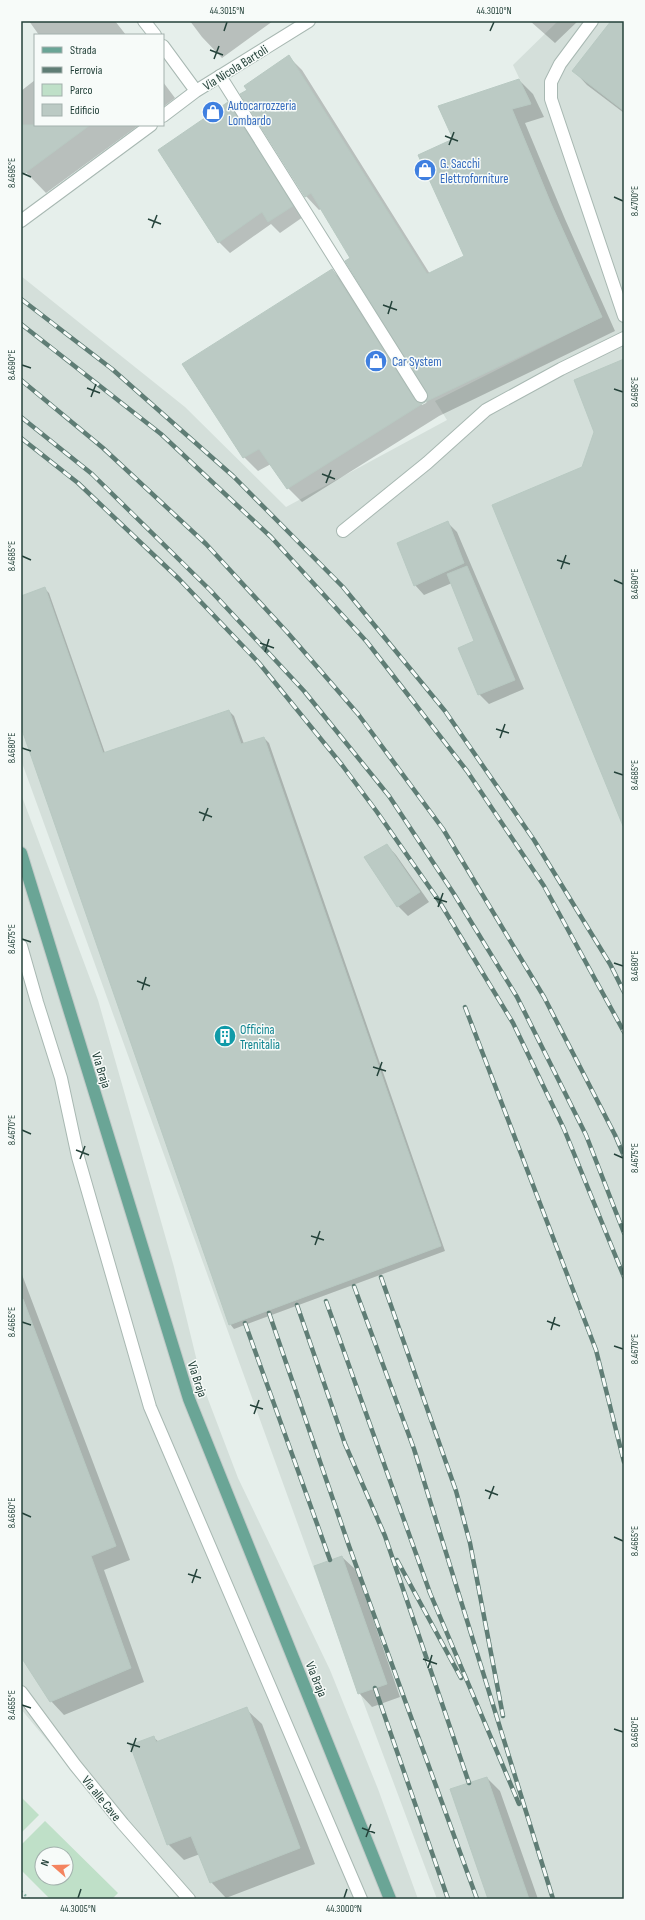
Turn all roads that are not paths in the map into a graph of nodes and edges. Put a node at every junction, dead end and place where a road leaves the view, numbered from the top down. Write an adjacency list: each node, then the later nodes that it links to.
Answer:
1 (144, 21): 4 (street)
2 (309, 21): 6 (street, Via Nicola Bartoli)
3 (592, 21): 11 (street)
4 (154, 34)
5 (164, 47): 7 (street)
6 (220, 76): 7 (street, Via Nicola Bartoli); 13 (street)
7 (196, 91): 8 (street, Via Nicola Bartoli)
8 (164, 115)
9 (150, 126): 10 (street)
10 (21, 221)
11 (624, 316)
12 (624, 338): 14 (street)
13 (421, 396)
14 (343, 531)
15 (21, 853): 20 (main road, Via Braja)
16 (21, 946): 19 (street)
17 (21, 1692): 18 (street, Via alle Cave)
18 (189, 1899)
19 (361, 1899)
20 (390, 1899)

